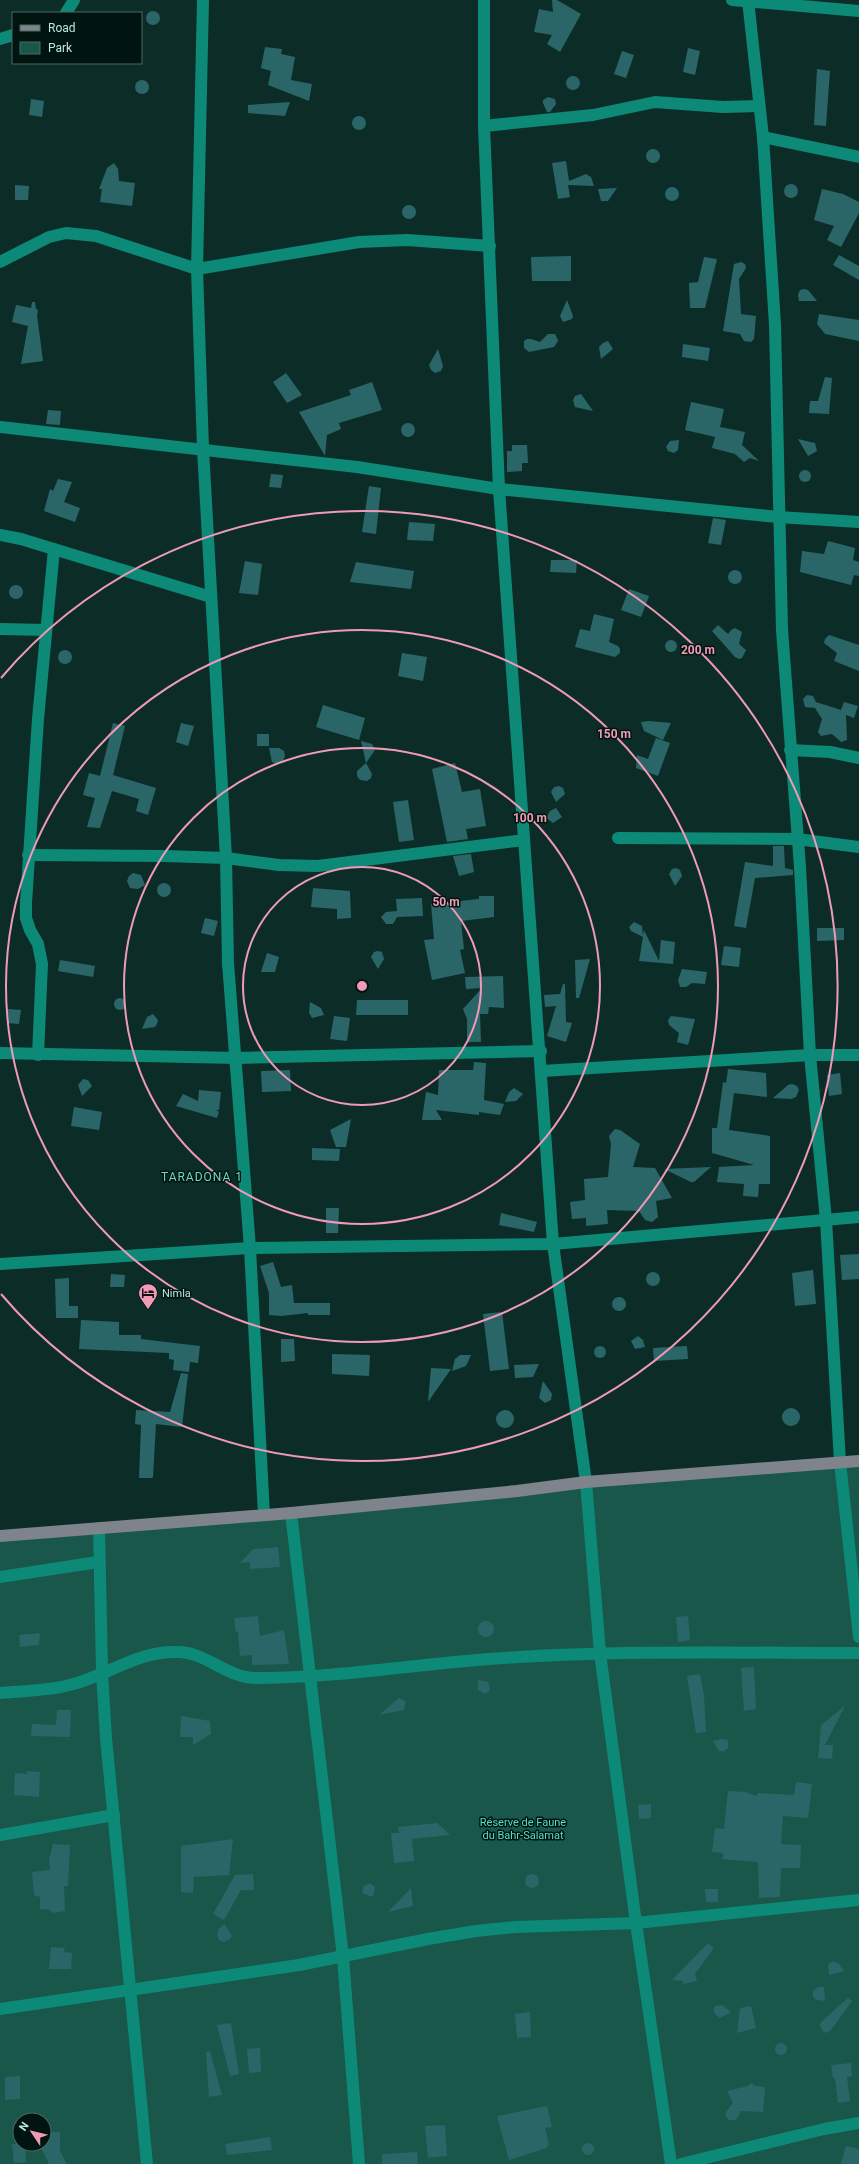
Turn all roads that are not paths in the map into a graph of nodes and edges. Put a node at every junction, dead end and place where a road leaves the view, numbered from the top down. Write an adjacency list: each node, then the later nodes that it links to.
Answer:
1 (74, 0): 7 (street)
2 (203, 0): 16 (street)
3 (484, 0): 11 (street)
4 (732, 0): 5 (street)
5 (748, 1): 6 (street); 10 (street)
6 (859, 11)
7 (67, 12)
8 (12, 35): 9 (street)
9 (0, 39)
10 (759, 106): 11 (street); 12 (street)
11 (484, 126): 14 (street)
12 (763, 137): 13 (street); 20 (street)
13 (859, 157)
14 (490, 246): 16 (street); 19 (street)
15 (0, 262): 16 (street)
16 (197, 269): 18 (street)
17 (0, 427): 18 (street)
18 (203, 448): 19 (street); 24 (street)
19 (499, 489): 20 (street); 30 (street)
20 (778, 517): 21 (street); 27 (street)
21 (859, 522)
22 (0, 535): 23 (street)
23 (54, 549): 24 (street); 26 (street)
24 (211, 597): 34 (street)
25 (0, 629): 26 (street)
26 (46, 630): 33 (street)
27 (790, 750): 28 (street); 31 (street)
28 (859, 758)
29 (618, 838): 31 (street)
30 (524, 840): 34 (street); 35 (street)
31 (797, 840): 32 (street); 38 (street)
32 (859, 848)
33 (28, 855): 34 (street); 37 (street)
34 (226, 858): 40 (street)
35 (541, 1051): 40 (street); 41 (street)
36 (0, 1053): 37 (street)
37 (38, 1055): 40 (street)
38 (810, 1055): 39 (street); 41 (street); 43 (street)
39 (859, 1055)
40 (236, 1058): 45 (street)
41 (542, 1071): 44 (street)
42 (859, 1217): 43 (street)
43 (826, 1220): 44 (street); 48 (street)
44 (553, 1244): 45 (street); 49 (street)
45 (250, 1248): 46 (street); 51 (street)
46 (0, 1264)
47 (859, 1461): 48 (main road)
48 (840, 1462): 49 (main road); 56 (street)
49 (586, 1482): 50 (main road); 57 (street)
50 (291, 1513): 51 (main road); 60 (street)
51 (264, 1515): 52 (main road)
52 (99, 1528): 53 (main road); 54 (street)
53 (0, 1536)
54 (98, 1562): 55 (street); 59 (street)
55 (0, 1577)
56 (859, 1637)
57 (600, 1653): 58 (street); 60 (street); 65 (street)
58 (859, 1653)
59 (102, 1672): 60 (street); 61 (street); 62 (street)
60 (309, 1676): 66 (street)
61 (0, 1693)
62 (114, 1815): 63 (street); 67 (street)
63 (0, 1835)
64 (859, 1900): 65 (street)
65 (636, 1923): 66 (street); 72 (street)
66 (343, 1957): 67 (street); 71 (street)
67 (131, 1989): 68 (street); 70 (street)
68 (0, 2010)
69 (859, 2124): 73 (street)
70 (147, 2164)
71 (359, 2164)
72 (671, 2164)
73 (681, 2164)

